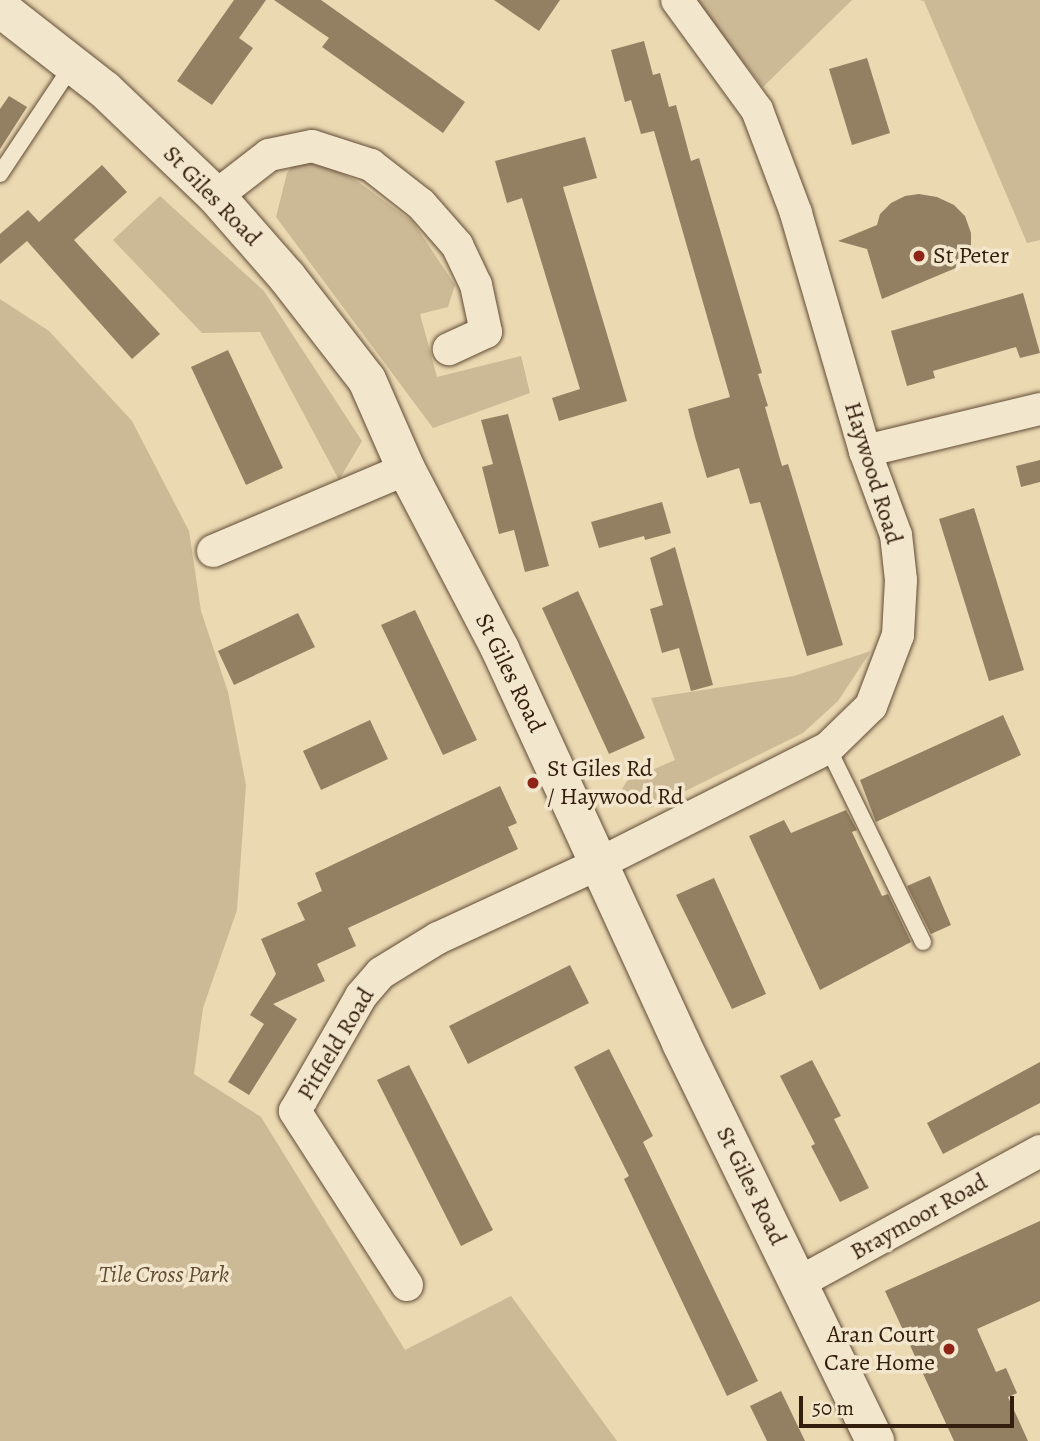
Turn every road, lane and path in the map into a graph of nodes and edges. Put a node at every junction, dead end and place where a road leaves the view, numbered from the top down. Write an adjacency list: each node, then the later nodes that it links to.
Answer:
1 (677, 0): 8 (street, Haywood Road)
2 (0, 8): 3 (street, St Giles Road)
3 (73, 64): 4 (lane); 5 (street, St Giles Road)
4 (0, 174)
5 (216, 196): 6 (street); 9 (street, St Giles Road)
6 (449, 349)
7 (1040, 409): 8 (street)
8 (865, 451): 11 (street, Haywood Road)
9 (406, 469): 10 (street); 12 (street, St Giles Road)
10 (213, 551)
11 (828, 748): 12 (street, Haywood Road); 13 (lane)
12 (598, 864): 15 (street, St Giles Road); 16 (street, Pitfield Road)
13 (923, 942)
14 (1040, 1151): 15 (street, Braymoor Road)
15 (798, 1283): 17 (street, St Giles Road)
16 (407, 1285)
17 (876, 1441)

